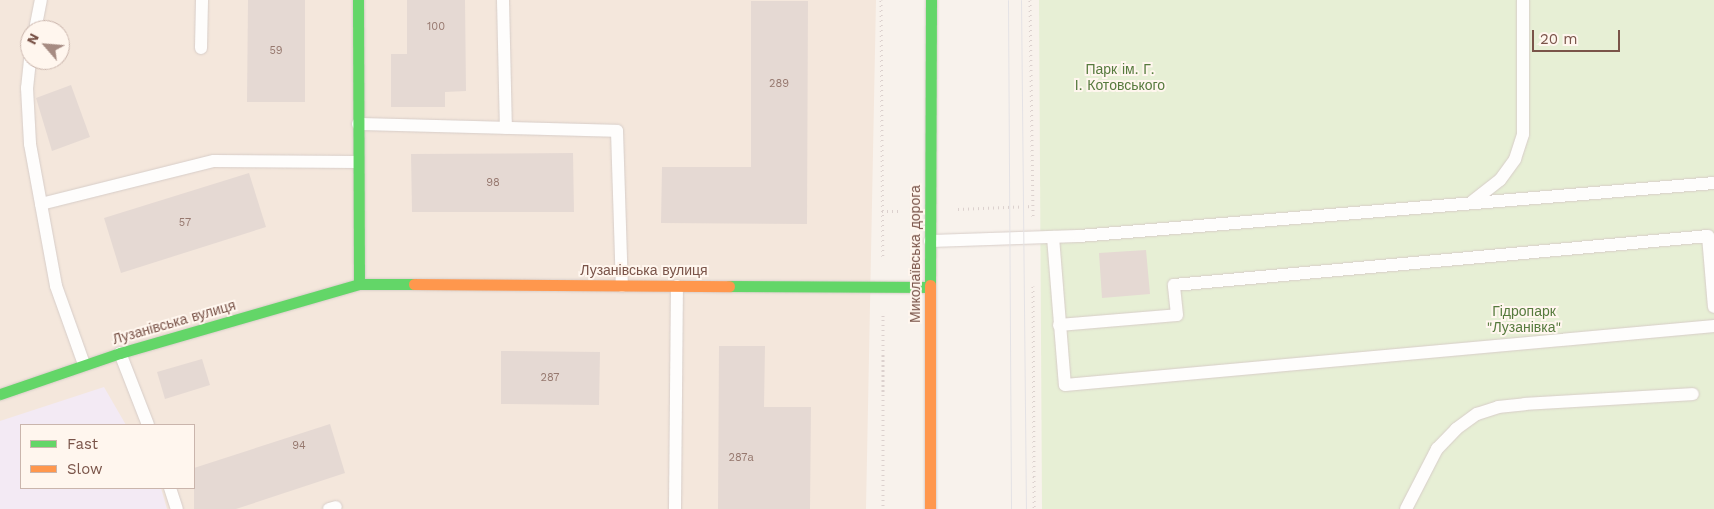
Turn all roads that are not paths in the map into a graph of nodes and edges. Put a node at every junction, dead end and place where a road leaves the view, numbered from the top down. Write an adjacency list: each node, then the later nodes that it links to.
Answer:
1 (41, 0): 7 (lane)
2 (202, 0): 8 (lane)
3 (358, 0): 10 (street)
4 (503, 0): 11 (lane)
5 (932, 0): 17 (street, Миколаївська дорога)
6 (1523, 0): 14 (lane)
7 (37, 20)
8 (202, 48)
9 (29, 70): 15 (lane)
10 (358, 124): 11 (lane); 12 (street)
11 (506, 128): 19 (lane)
12 (358, 162): 15 (lane); 18 (street)
13 (1714, 183): 14 (lane)
14 (1473, 201): 16 (lane)
15 (42, 204): 26 (lane)
16 (1053, 237): 17 (lane); 23 (lane)
17 (930, 240): 21 (street, Миколаївська дорога)
18 (359, 284): 19 (street, Лузанівська вулиця); 25 (street, Лузанівська вулиця)
19 (622, 286): 20 (street, Лузанівська вулиця)
20 (677, 286): 21 (street, Лузанівська вулиця); 32 (lane)
21 (930, 287): 33 (street, Миколаївська дорога)
22 (1714, 307): 23 (lane)
23 (1059, 325): 24 (lane)
24 (1714, 326)
25 (120, 353): 26 (street, Лузанівська вулиця); 29 (lane)
26 (84, 364): 27 (street, Лузанівська вулиця)
27 (0, 394)
28 (1693, 394): 34 (lane)
29 (148, 424)
30 (170, 489): 31 (lane)
31 (176, 509)
32 (675, 509)
33 (930, 509)
34 (1406, 509)

